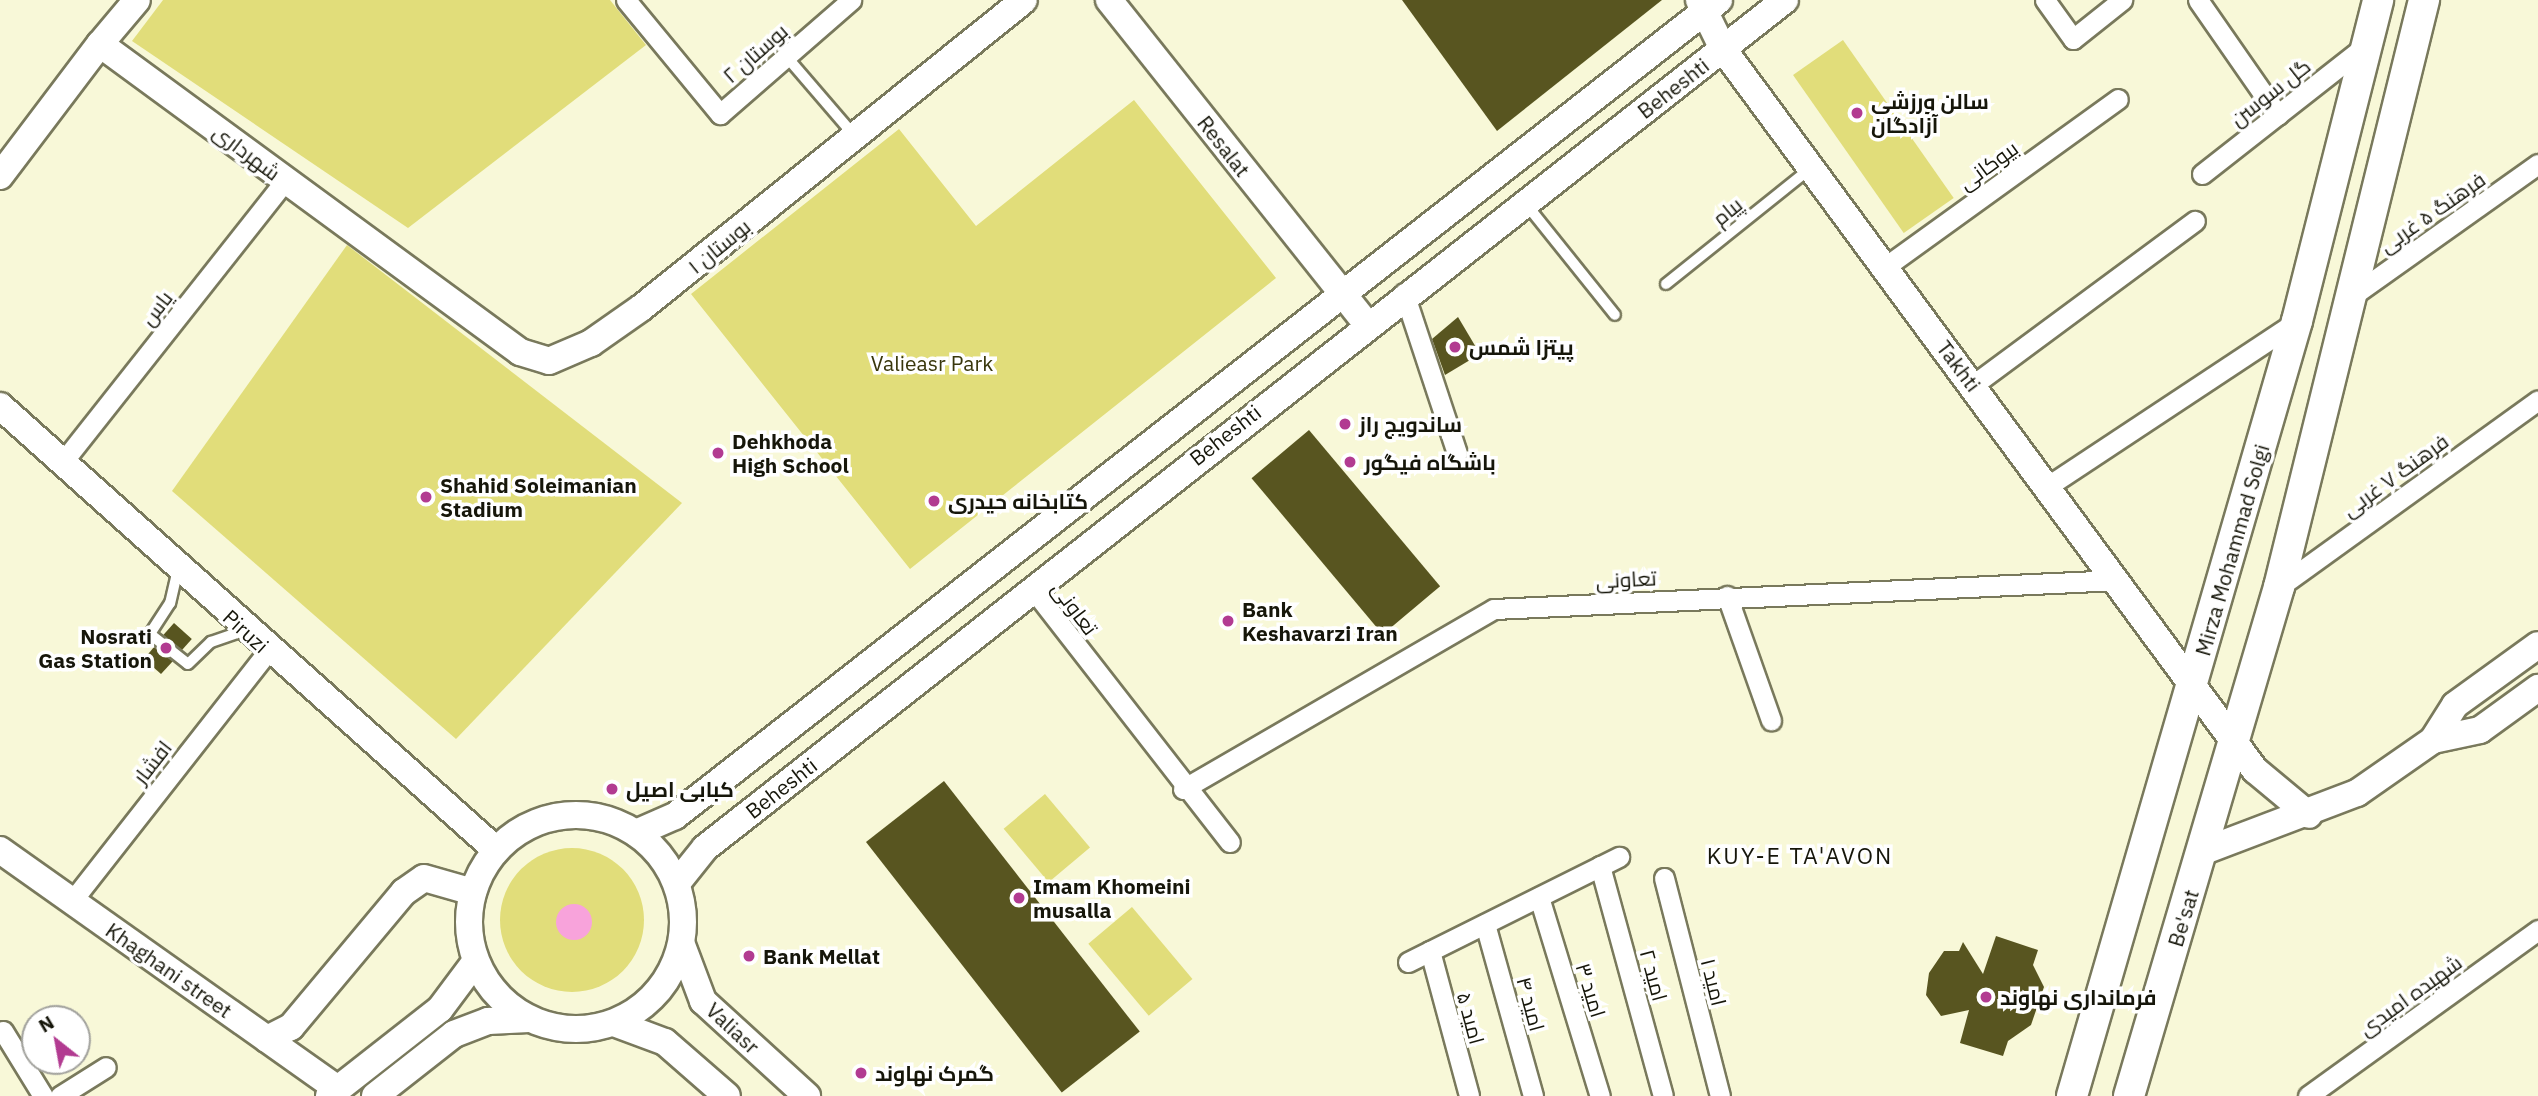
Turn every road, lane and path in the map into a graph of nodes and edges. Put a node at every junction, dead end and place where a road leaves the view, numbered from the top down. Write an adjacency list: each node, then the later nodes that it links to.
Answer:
1 (137, 0): 13 (main road)
2 (851, 0): 16 (street, بوستان ۲)
3 (1024, 0): 19 (main road, بوستان ۱)
4 (1109, 0): 30 (main road, Resalat)
5 (1785, 0): 15 (main road, Beheshti)
6 (2045, 0): 7 (street)
7 (2122, 0)
8 (2199, 0): 18 (street)
9 (2378, 0): 14 (main road, Mirza Mohammad Solgi)
10 (628, 1): 16 (street, بوستان ۲)
11 (2425, 1): 32 (main road)
12 (1708, 4): 15 (main road, Takhti); 30 (main road, Beheshti)
13 (100, 44): 23 (main road); 24 (main road, شهرداری)
14 (2365, 46): 18 (street, گل سوسن); 34 (main road, Mirza Mohammad Solgi)
15 (1723, 49): 21 (main road, Takhti); 25 (main road, Beheshti)
16 (786, 56): 19 (lane)
17 (2118, 99): 28 (street, بیوکانی)
18 (2278, 115): 22 (street, گل سوسن)
19 (855, 136): 27 (main road, بوستان ۱)
20 (2538, 164): 32 (street, فرهنگ ۵ غربی)
21 (1811, 168): 28 (main road, Takhti); 29 (lane, پیام)
22 (2202, 174)
23 (0, 176)
24 (285, 181): 27 (main road, شهرداری); 40 (street, یاس)
25 (1526, 204): 31 (main road, Beheshti); 33 (lane)
26 (2194, 221): 36 (street)
27 (394, 261)
28 (1885, 267): 36 (main road, Takhti)
29 (1666, 284)
30 (1340, 291): 35 (main road, Resalat); 57 (main road, Beheshti)
31 (1404, 293): 35 (main road, Beheshti); 39 (street)
32 (2352, 296): 44 (main road)
33 (1615, 314)
34 (2297, 321): 41 (street); 50 (main road, Mirza Mohammad Solgi)
35 (1366, 323): 45 (main road, Beheshti)
36 (1973, 385): 41 (main road, Takhti)
37 (2538, 400): 44 (street, فرهنگ ۷ غربی)
38 (0, 406): 40 (main road, Piruzi)
39 (1457, 453)
40 (62, 463): 42 (main road, Piruzi)
41 (2048, 486): 43 (main road, Takhti)
42 (178, 569): 47 (main road, Piruzi); 47 (lane)
43 (2118, 580): 46 (street, تعاونی); 50 (main road, Takhti)
44 (2279, 587): 53 (main road)
45 (1032, 589): 55 (street, تعاونی); 65 (main road, Beheshti)
46 (1727, 596): 52 (street); 55 (street, تعاونی)
47 (245, 630): 49 (main road, Piruzi)
48 (2538, 645): 54 (main road)
49 (268, 651): 59 (main road, Piruzi); 68 (street, افشار)
50 (2195, 684): 53 (main road, Takhti); 91 (main road, Mirza Mohammad Solgi)
51 (2538, 688): 54 (main road)
52 (1771, 720)
53 (2236, 739): 56 (main road, Takhti); 60 (main road, Be'sat)
54 (2433, 740): 56 (main road)
55 (1184, 789): 58 (street, تعاونی)
56 (2309, 815): 60 (main road)
57 (636, 833): 59 (main road); 65 (main road)
58 (1230, 842)
59 (496, 850): 66 (main road)
60 (2204, 851): 92 (main road, Be'sat)
61 (1, 854): 68 (main road, Khaghani street)
62 (1619, 857): 63 (street)
63 (1600, 866): 67 (street); 89 (street, امید ۲)
64 (1664, 878): 90 (street, امید ۱)
65 (677, 883): 71 (main road)
66 (473, 892): 73 (main road); 78 (main road)
67 (1539, 897): 69 (street); 88 (street, امید ۳)
68 (72, 901): 78 (main road, Khaghani street)
69 (1485, 924): 72 (street); 87 (street, امید ۴)
70 (2538, 930): 93 (street, شهیده امیدی)
71 (682, 945): 76 (main road); 85 (main road, Valiasr)
72 (1430, 951): 74 (street); 86 (street, امید ۵)
73 (475, 962): 75 (main road); 80 (main road)
74 (1408, 962)
75 (529, 1019): 76 (main road); 83 (main road)
76 (614, 1023): 84 (main road)
77 (3, 1031): 81 (street)
78 (267, 1039): 80 (main road, Khaghani street)
79 (106, 1067): 82 (street)
80 (333, 1093)
81 (43, 1096)
82 (60, 1096)
83 (375, 1096)
84 (727, 1096)
85 (807, 1096)
86 (1469, 1096)
87 (1532, 1096)
88 (1600, 1096)
89 (1663, 1096)
90 (1720, 1096)
91 (2072, 1096)
92 (2129, 1096)
93 (2308, 1096)

